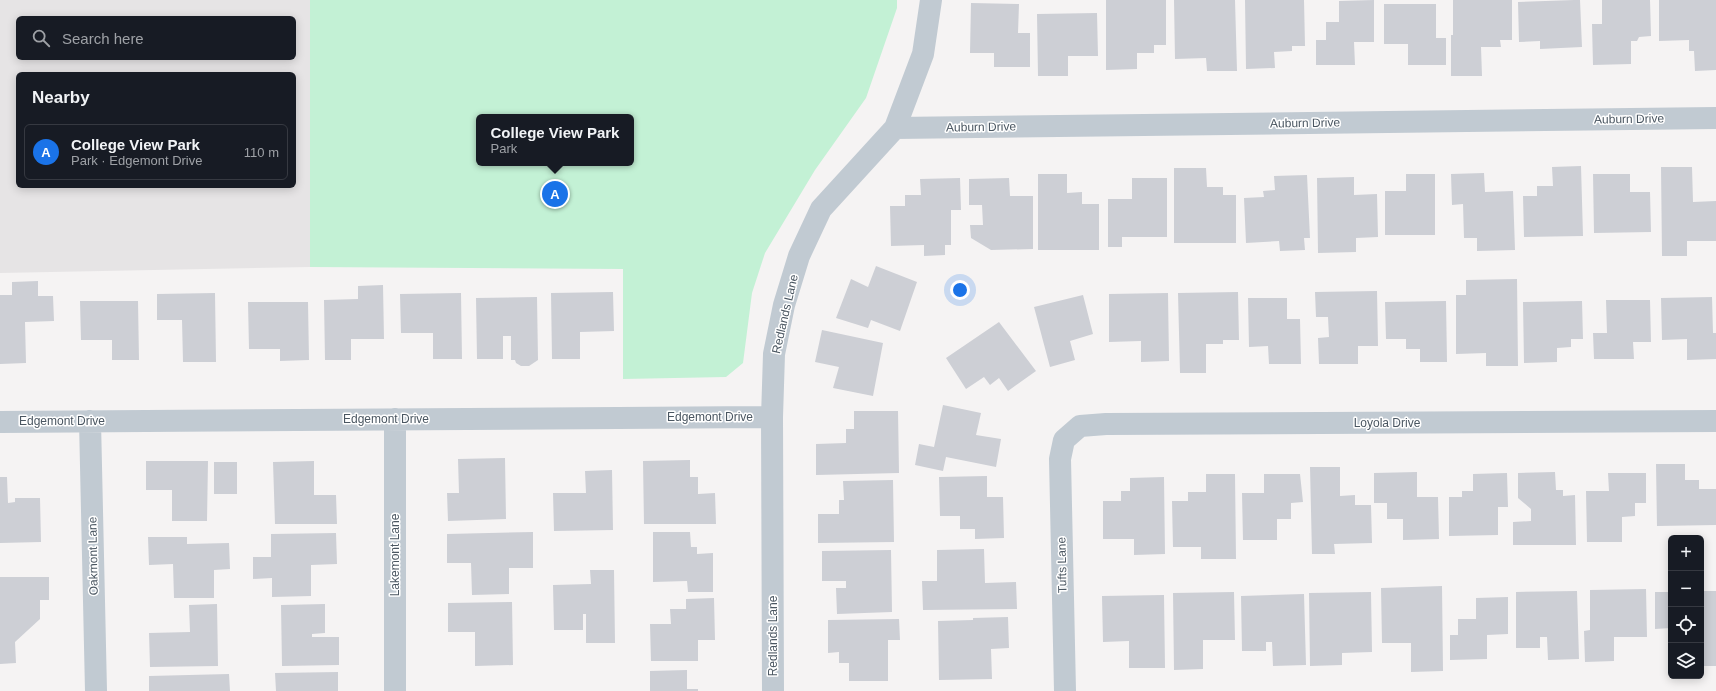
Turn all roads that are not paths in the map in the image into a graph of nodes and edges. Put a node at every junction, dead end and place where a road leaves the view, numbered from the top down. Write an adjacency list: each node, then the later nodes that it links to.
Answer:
1 (931, 0): 3 (street, Redlands Lane)
2 (1716, 118): 3 (street, Auburn Drive)
3 (895, 128): 4 (street, Redlands Lane)
4 (772, 417): 5 (street, Edgemont Drive); 12 (street, Redlands Lane)
5 (394, 419): 6 (street, Edgemont Drive); 11 (street, Lakemont Lane)
6 (90, 421): 8 (street, Edgemont Drive); 10 (street, Oakmont Lane)
7 (1716, 421): 9 (street, Loyola Drive)
8 (0, 422)
9 (1064, 440): 13 (street, Tufts Lane)
10 (96, 691)
11 (395, 691)
12 (773, 691)
13 (1065, 691)

